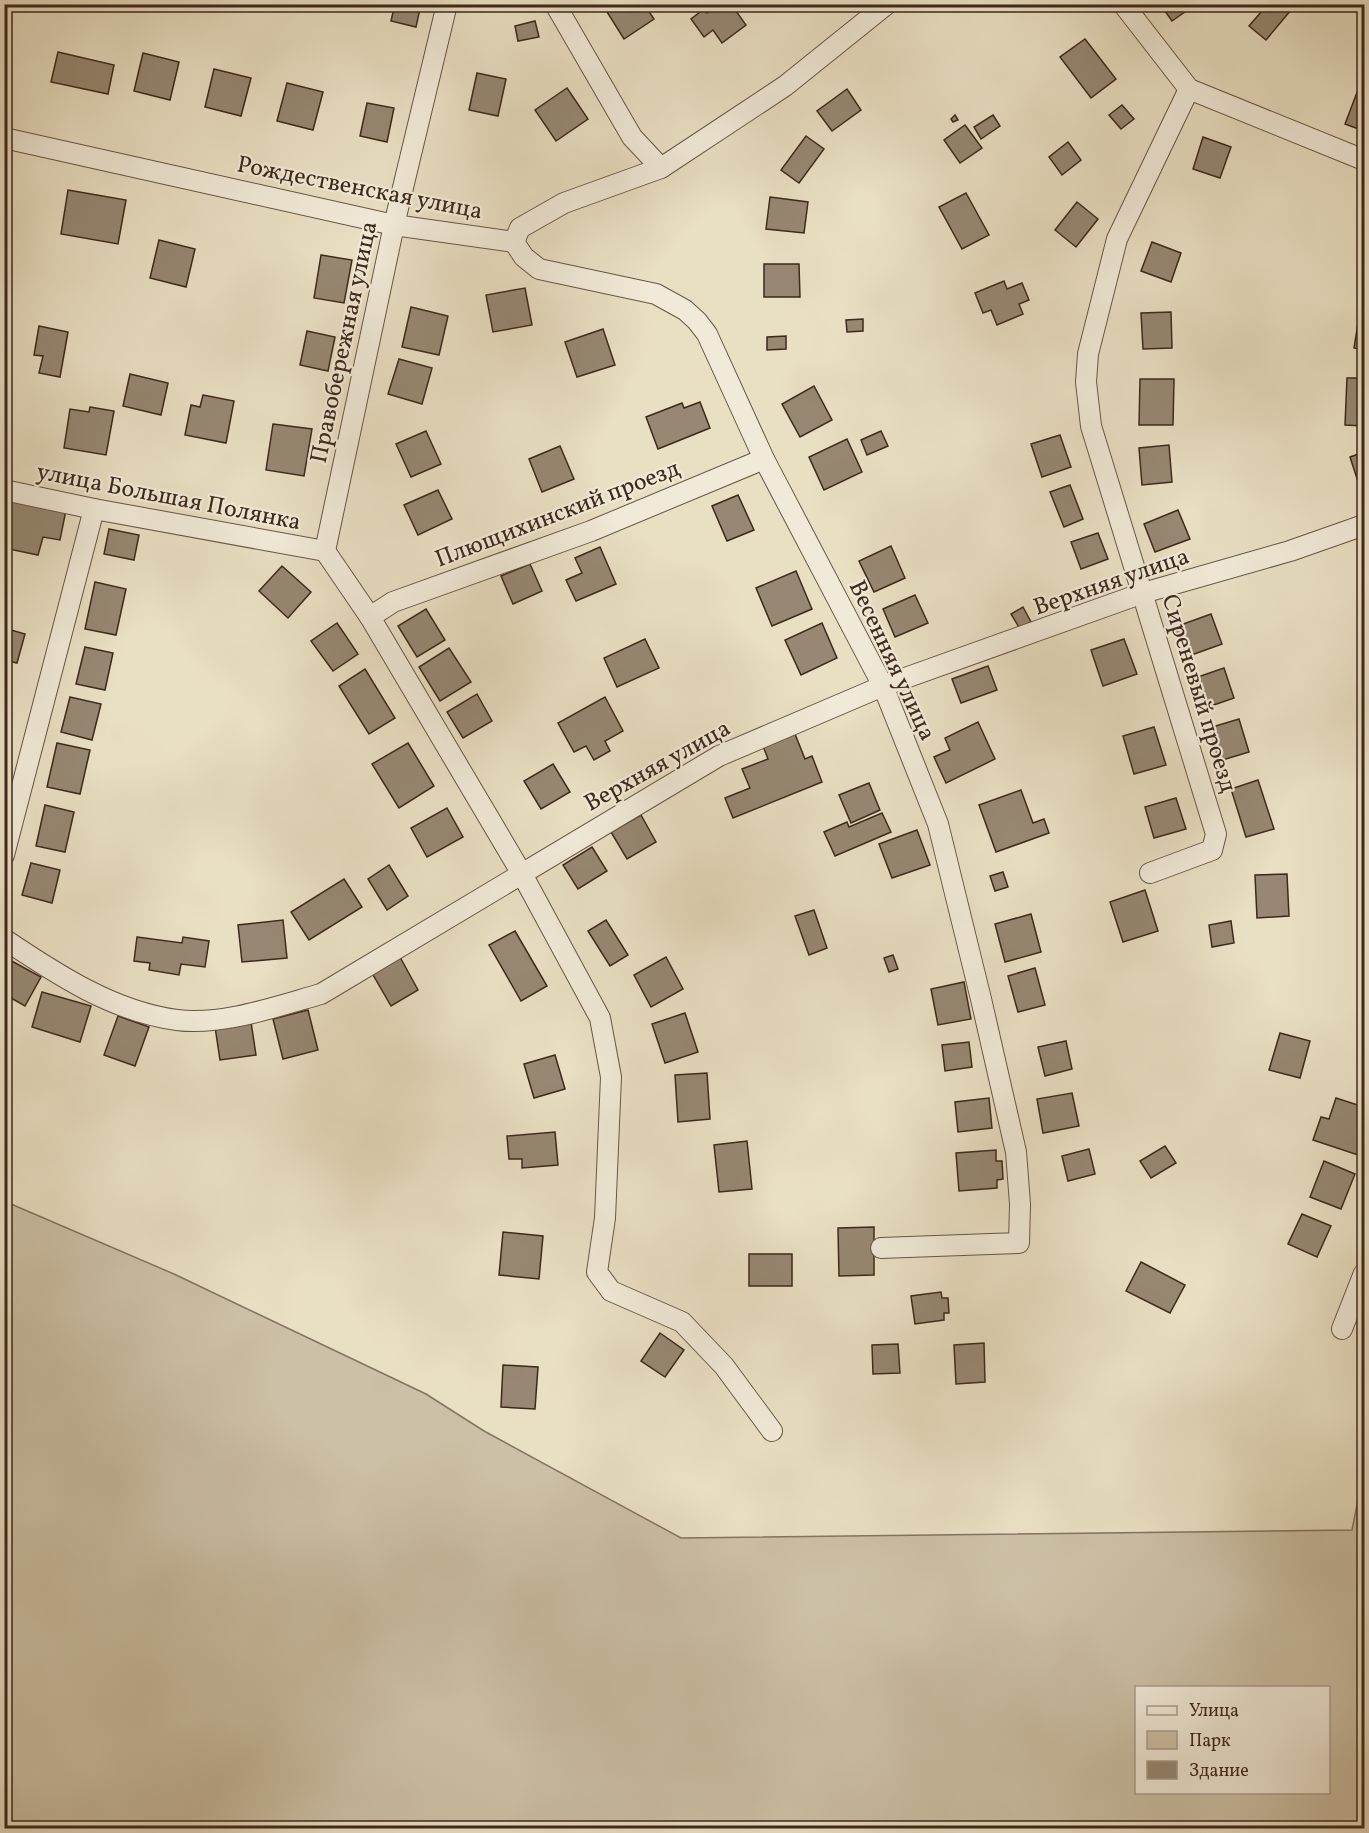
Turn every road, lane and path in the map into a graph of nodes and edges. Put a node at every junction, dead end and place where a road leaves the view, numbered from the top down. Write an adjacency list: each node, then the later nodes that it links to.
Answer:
1 (447, 4): 9 (street, Правобережная улица)
2 (555, 4): 8 (street)
3 (887, 4): 8 (street)
4 (1123, 4): 5 (street)
5 (1189, 90): 7 (street); 16 (street, Сиреневый проезд)
6 (4, 138): 9 (street, Рождественская улица)
7 (1365, 160)
8 (661, 168): 10 (street)
9 (394, 225): 10 (street, Рождественская улица); 15 (street, Правобережная улица)
10 (514, 242): 11 (street, Весенняя улица)
11 (764, 459): 17 (street, Плющихинский проезд); 18 (street, Весенняя улица)
12 (4, 490): 13 (street, улица Большая Полянка)
13 (94, 509): 15 (street, улица Большая Полянка); 19 (street)
14 (1365, 525): 16 (street, Верхняя улица)
15 (325, 551): 17 (street)
16 (1143, 593): 18 (street, Верхняя улица); 20 (street, Сиреневый проезд)
17 (370, 617): 21 (street)
18 (883, 686): 21 (street, Верхняя улица); 23 (street, Весенняя улица)
19 (4, 855)
20 (1150, 873)
21 (522, 874): 22 (street, Верхняя улица); 26 (street)
22 (4, 939)
23 (881, 1248)
24 (1365, 1273): 25 (street)
25 (1342, 1329)
26 (772, 1431)

